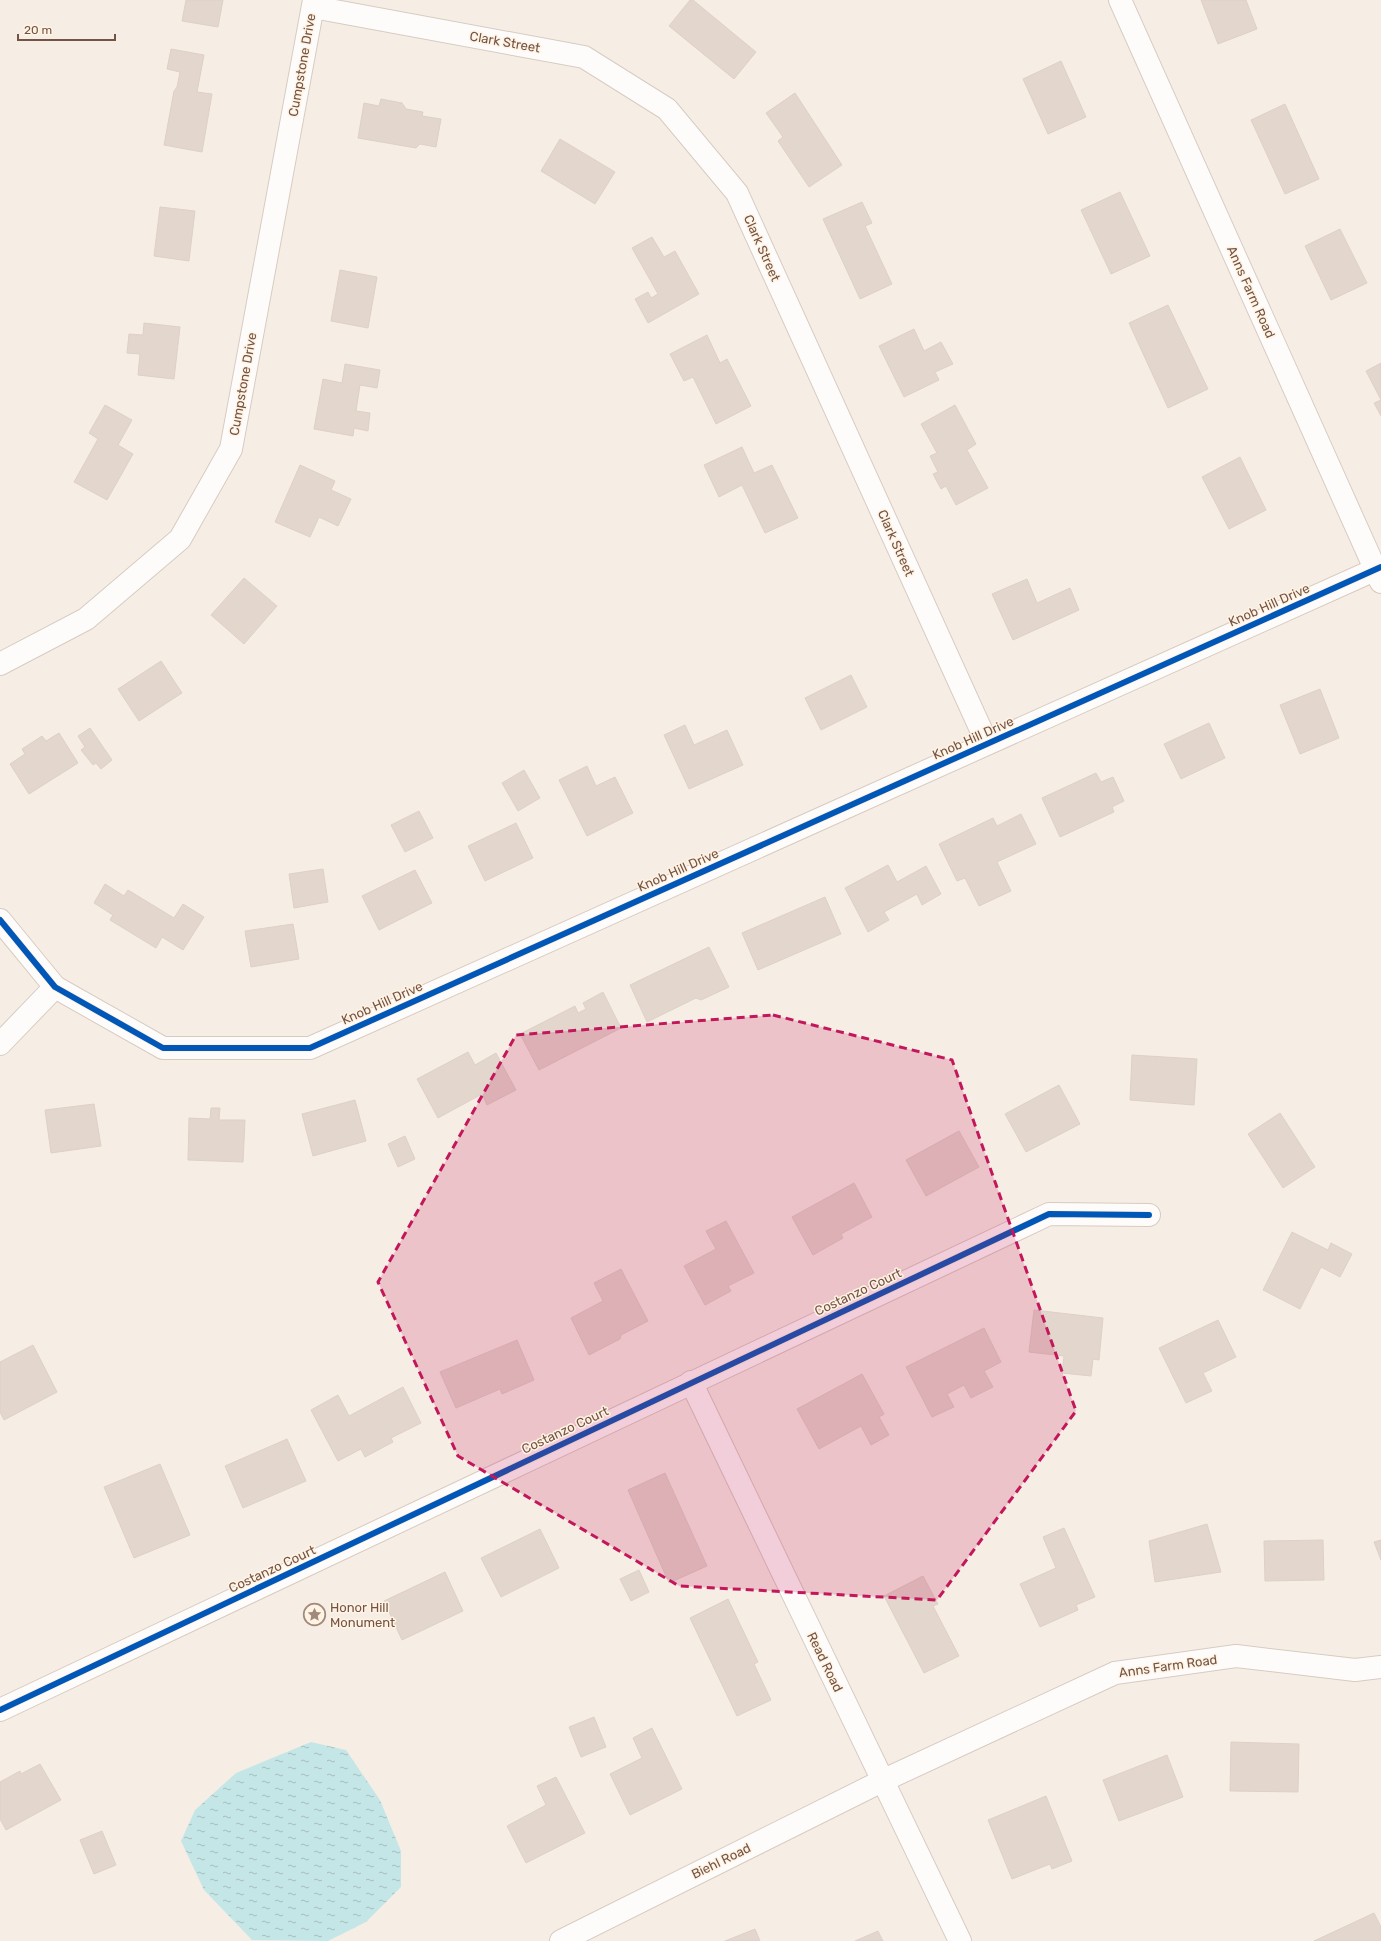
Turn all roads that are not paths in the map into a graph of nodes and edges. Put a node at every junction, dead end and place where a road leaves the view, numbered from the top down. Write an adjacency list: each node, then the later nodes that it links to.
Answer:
1 (1120, 0): 3 (street, Anns Farm Road)
2 (313, 3): 4 (street, Cumpstone Drive); 5 (street, Clark Street)
3 (1379, 573): 5 (street, Knob Hill Drive)
4 (0, 664)
5 (987, 743): 7 (street, Knob Hill Drive)
6 (0, 920): 7 (street, Knob Hill Drive)
7 (55, 987): 8 (street)
8 (0, 1044)
9 (1149, 1215): 10 (street, Costanzo Court)
10 (691, 1382): 12 (street, Costanzo Court); 13 (street, Read Road)
11 (1381, 1667): 13 (street, Anns Farm Road)
12 (0, 1710)
13 (882, 1781): 14 (street, Biehl Road); 15 (street, Read Road)
14 (561, 1941)
15 (960, 1941)

